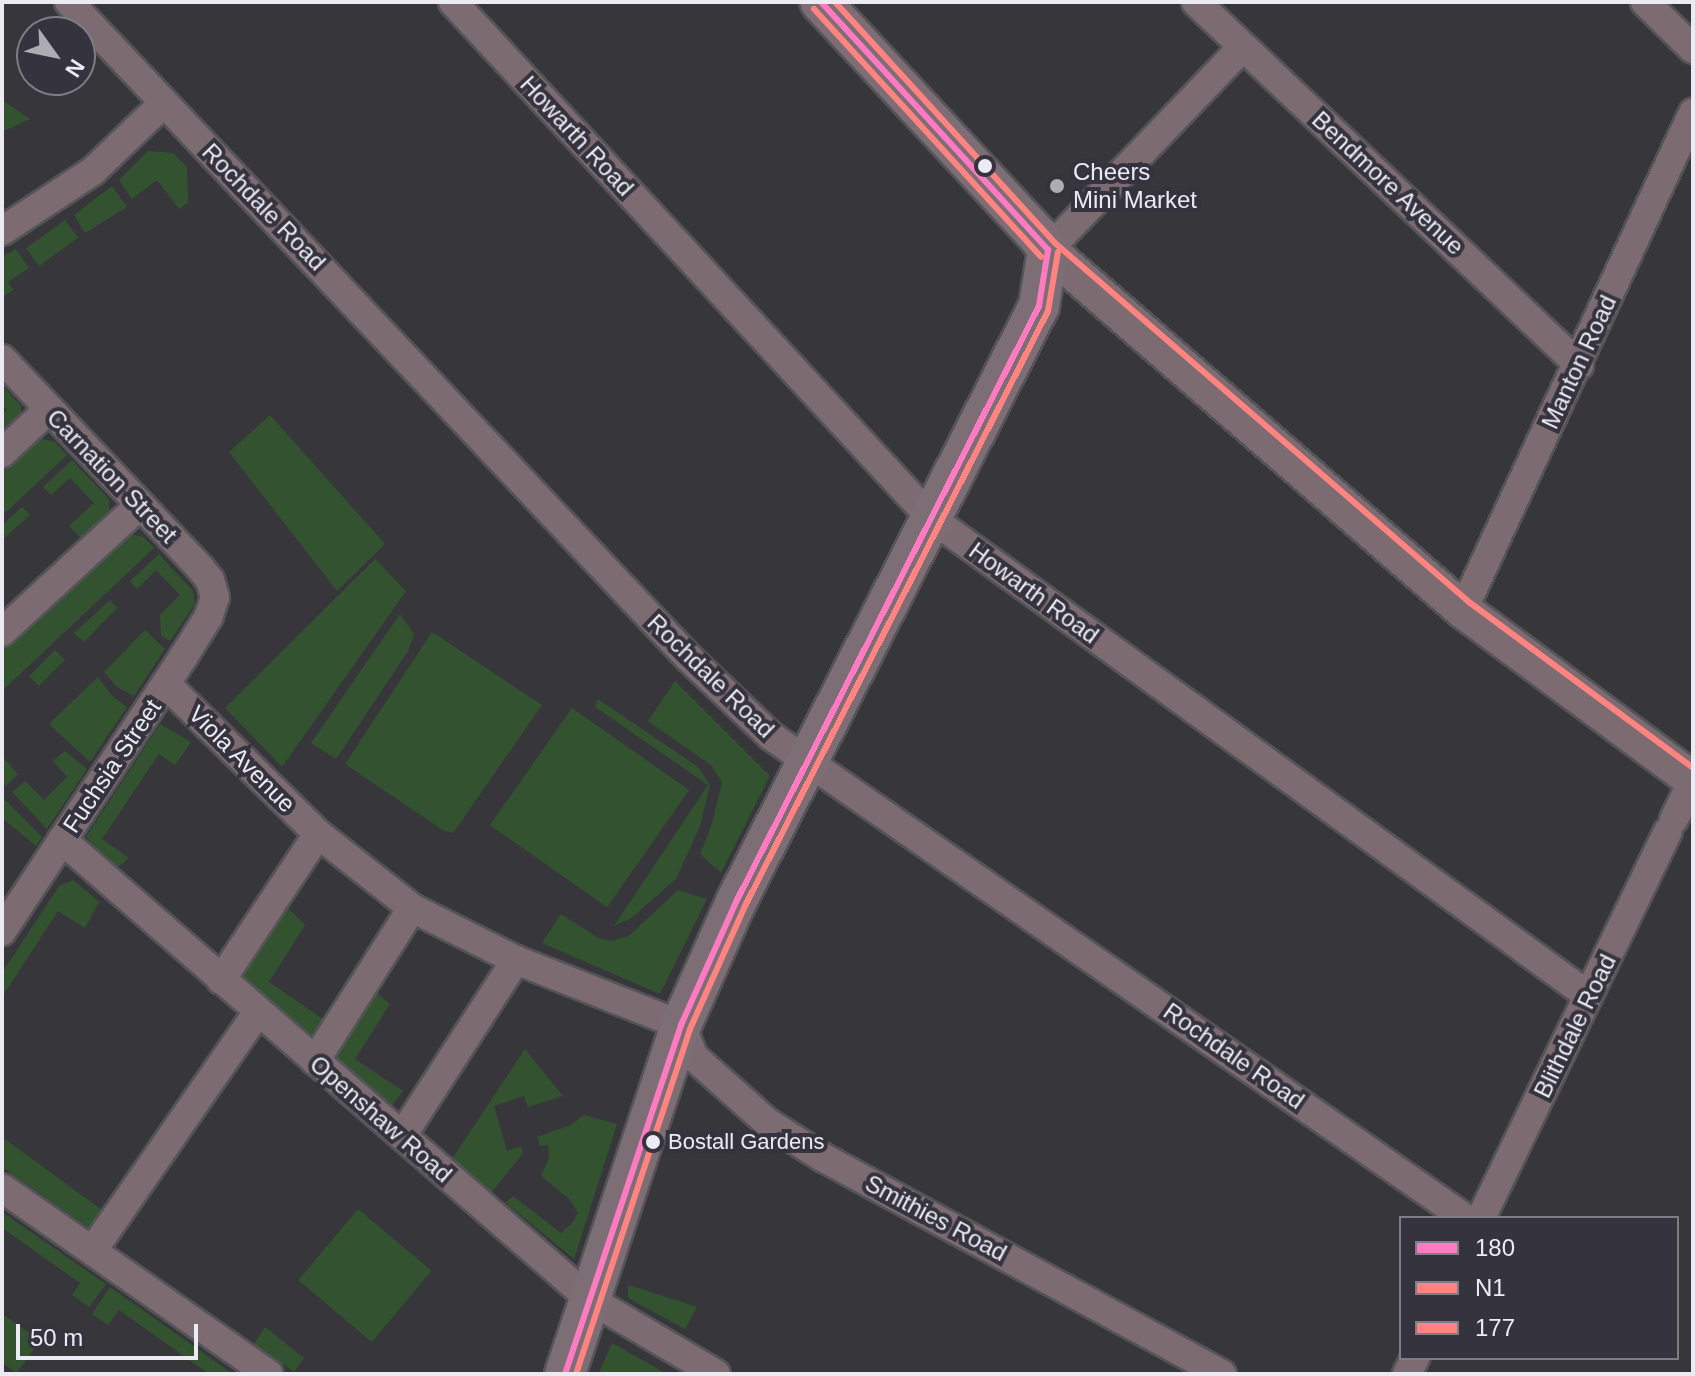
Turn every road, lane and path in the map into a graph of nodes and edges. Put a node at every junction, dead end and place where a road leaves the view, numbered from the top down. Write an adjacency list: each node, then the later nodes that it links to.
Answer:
1 (69, 2): 8 (street, Rochdale Road)
2 (453, 2): 17 (street, Howarth Road)
3 (821, 2): 11 (main road)
4 (1196, 2): 6 (street, Bendmore Avenue)
5 (1645, 2): 7 (street)
6 (1243, 47): 11 (street); 13 (street, Bendmore Avenue)
7 (1693, 49)
8 (164, 103): 10 (street); 22 (street, Rochdale Road)
9 (1693, 113): 13 (street, Manton Road)
10 (2, 231)
11 (1048, 250): 17 (main road); 19 (street)
12 (2, 359): 14 (street, Carnation Street)
13 (1579, 365): 19 (street, Manton Road)
14 (48, 410): 15 (street); 16 (street, Carnation Street)
15 (2, 453)
16 (139, 506): 18 (street, Carnation Street); 20 (street)
17 (931, 518): 22 (main road); 30 (street, Howarth Road)
18 (215, 597): 21 (street, Fuchsia Street)
19 (1463, 610): 23 (street)
20 (2, 632)
21 (166, 684): 24 (street, Viola Avenue); 25 (street, Fuchsia Street)
22 (807, 763): 32 (main road); 36 (street, Rochdale Road)
23 (1693, 780): 30 (street, Blithdale Road)
24 (318, 834): 26 (street, Viola Avenue); 29 (street)
25 (62, 840): 27 (street, Fuchsia Street); 29 (street, Openshaw Road)
26 (412, 908): 28 (street, Viola Avenue); 33 (street)
27 (2, 931)
28 (516, 960): 32 (street, Viola Avenue); 34 (street)
29 (221, 980): 31 (street, Openshaw Road)
30 (1589, 996): 37 (street, Blithdale Road)
31 (258, 1012): 33 (street, Openshaw Road); 38 (street)
32 (681, 1025): 39 (main road); 43 (street, Smithies Road)
33 (315, 1061): 34 (street, Openshaw Road)
34 (402, 1136): 39 (street, Openshaw Road)
35 (2, 1188): 38 (street)
36 (1462, 1216)
37 (1482, 1216)
38 (93, 1250): 40 (street)
39 (591, 1300): 41 (main road); 42 (street, Openshaw Road)
40 (269, 1374)
41 (565, 1374)
42 (716, 1374)
43 (1222, 1374)

